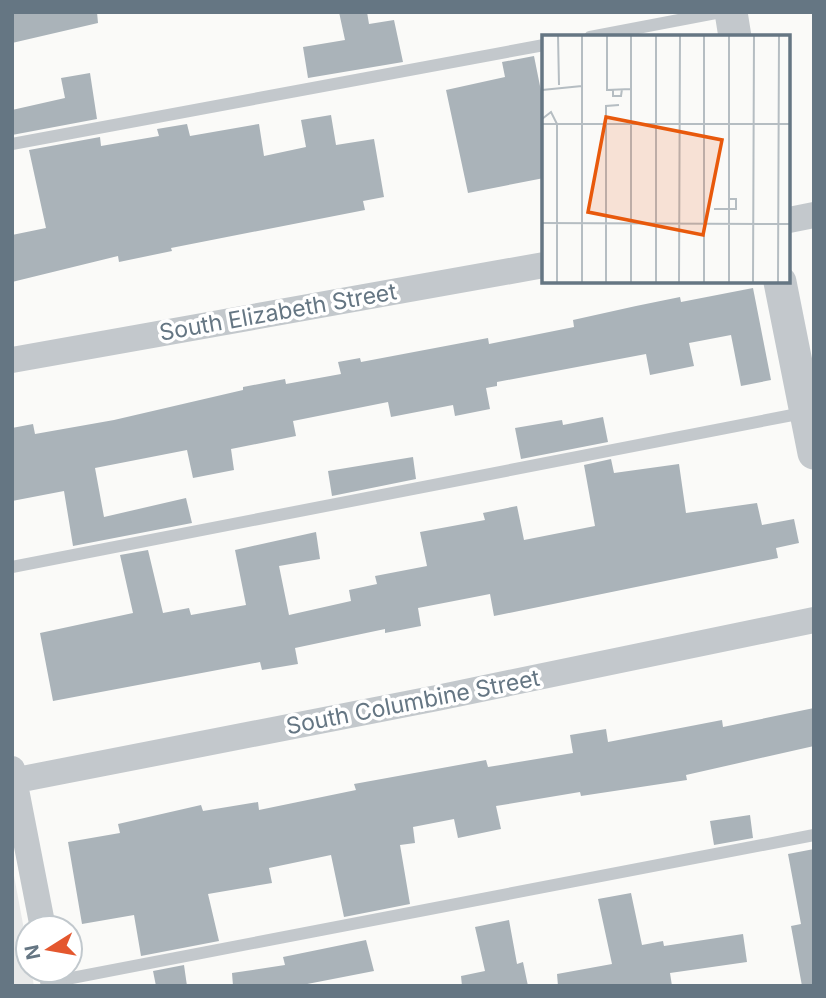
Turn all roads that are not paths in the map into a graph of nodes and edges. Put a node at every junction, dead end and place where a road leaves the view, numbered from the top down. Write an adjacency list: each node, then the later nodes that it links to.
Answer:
1 (721, 12): 3 (lane)
2 (731, 12): 4 (street)
3 (600, 35)
4 (735, 35)
5 (542, 45): 6 (lane)
6 (12, 144)
7 (814, 215): 8 (street)
8 (791, 220)
9 (542, 265): 11 (street, South Elizabeth Street)
10 (780, 284): 12 (street)
11 (12, 360)
12 (810, 411): 13 (street); 14 (lane)
13 (814, 453)
14 (12, 567)
15 (814, 620): 16 (street, South Columbine Street)
16 (13, 777): 18 (street)
17 (814, 835): 19 (lane)
18 (40, 914)
19 (84, 975)

